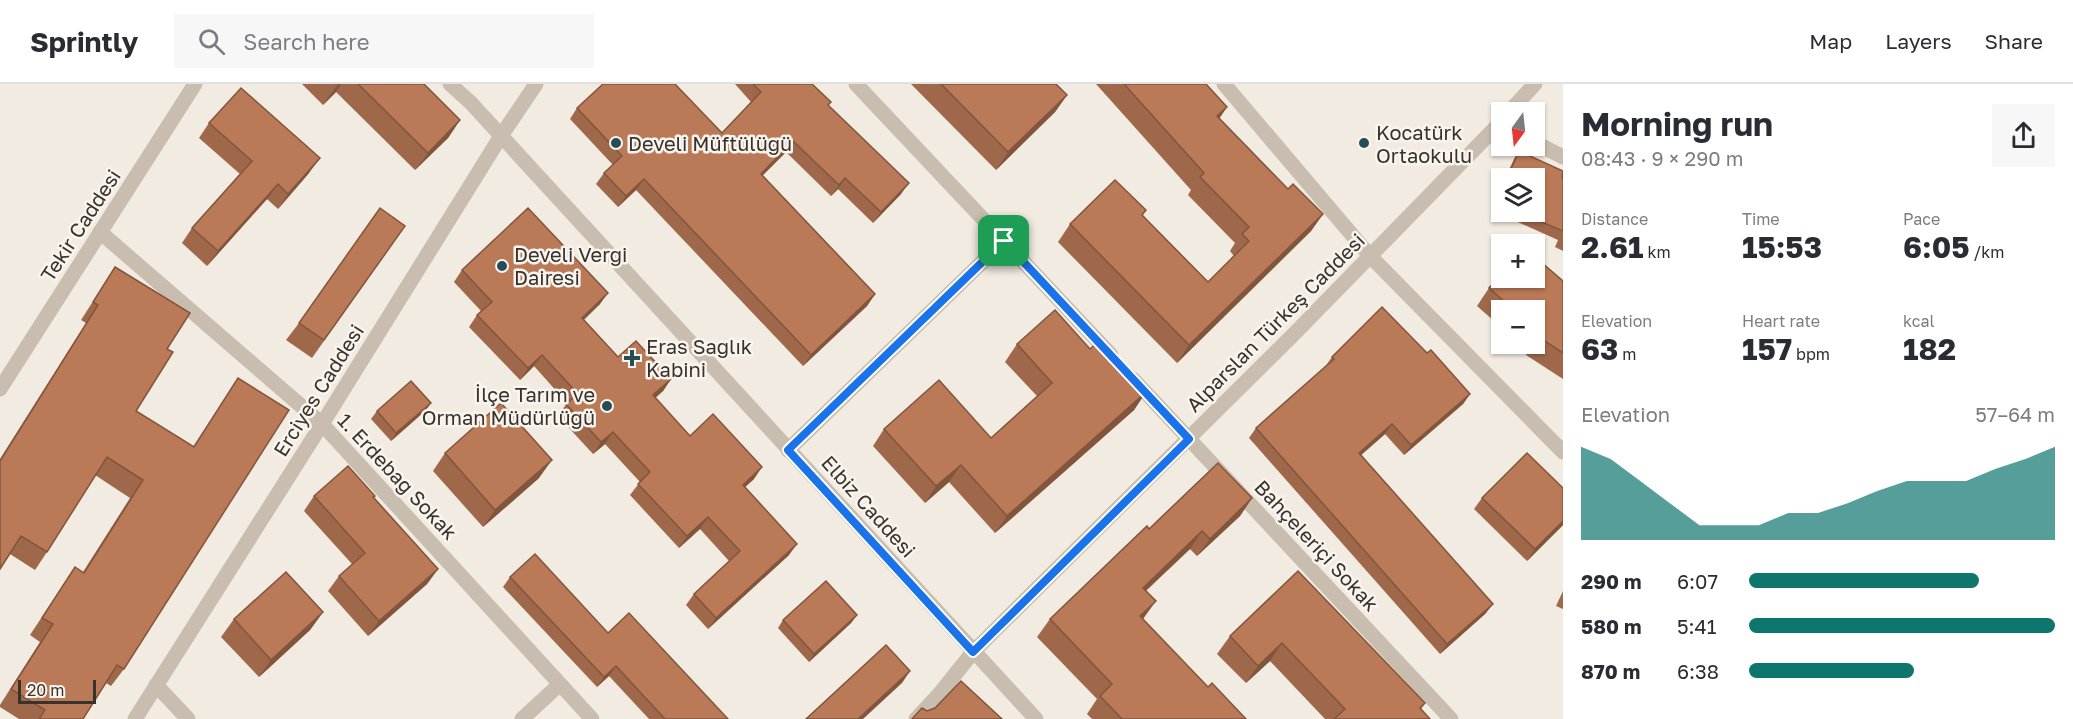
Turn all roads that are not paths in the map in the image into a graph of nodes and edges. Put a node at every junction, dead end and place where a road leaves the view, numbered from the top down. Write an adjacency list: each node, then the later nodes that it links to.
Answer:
1 (195, 84): 12 (street, Tekir Caddesi)
2 (450, 84): 9 (street, Elbiz Caddesi)
3 (536, 84): 9 (street, Erciyes Caddesi)
4 (856, 84): 13 (street, Bahçeleriçi Sokak)
5 (1224, 84): 14 (street)
6 (1535, 84): 7 (street, Alparslan Türkeş Caddesi)
7 (1519, 102)
8 (1491, 133): 14 (street, Alparslan Türkeş Caddesi)
9 (501, 136): 16 (street, Erciyes Caddesi); 18 (street, Elbiz Caddesi)
10 (1545, 148): 11 (street)
11 (1563, 157)
12 (100, 232): 15 (street, Tekir Caddesi); 16 (street, 1. Erdebağ Sokak)
13 (1004, 241): 17 (street, Bahçeleriçi Sokak); 18 (street)
14 (1370, 256): 17 (street, Alparslan Türkeş Caddesi); 19 (street)
15 (0, 389)
16 (322, 424): 21 (street, 1. Erdebağ Sokak); 22 (street, Erciyes Caddesi)
17 (1189, 439): 20 (street, Alparslan Türkeş Caddesi); 29 (street, Bahçeleriçi Sokak)
18 (788, 450): 20 (street, Elbiz Caddesi)
19 (1563, 452)
20 (973, 652): 27 (street, Alparslan Türkeş Caddesi); 28 (street, Elbiz Caddesi)
21 (560, 684): 25 (street); 26 (street, 1. Erdebağ Sokak)
22 (156, 686): 23 (street, Erciyes Caddesi); 24 (street)
23 (135, 719)
24 (188, 719)
25 (522, 719)
26 (592, 719)
27 (916, 719)
28 (1036, 719)
29 (1451, 719)

